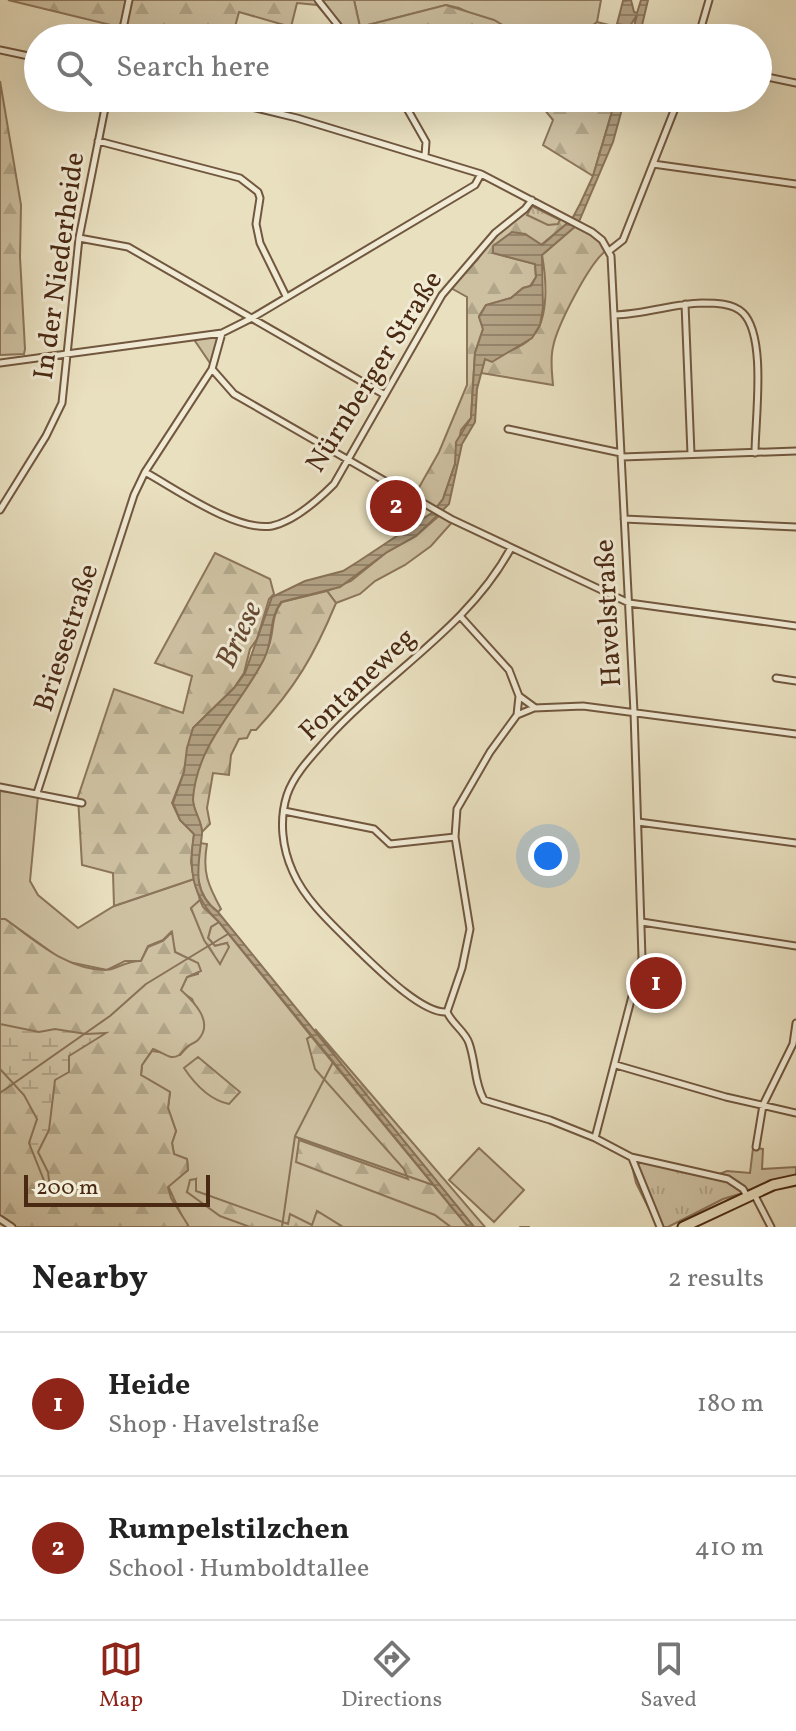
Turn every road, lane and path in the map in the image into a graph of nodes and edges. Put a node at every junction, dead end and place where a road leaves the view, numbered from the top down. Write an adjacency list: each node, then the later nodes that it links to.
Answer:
1 (129, 0): 4 (street)
2 (318, 0): 5 (street)
3 (709, 0): 6 (street)
4 (124, 24)
5 (337, 24)
6 (702, 24)
7 (0, 50): 8 (street)
8 (24, 55)
9 (772, 78): 10 (street)
10 (796, 83)
11 (104, 112): 15 (street, In der Niederheide)
12 (272, 112): 16 (street)
13 (409, 112): 16 (street)
14 (673, 112): 17 (street)
15 (98, 141): 21 (street, In der Niederheide); 23 (street)
16 (425, 156): 18 (street)
17 (653, 164): 19 (street); 22 (street)
18 (481, 174): 20 (street); 23 (street)
19 (796, 184)
20 (532, 200): 22 (street); 31 (street, Nürnberger Straße)
21 (79, 238): 26 (street); 28 (street, In der Niederheide)
22 (609, 251): 25 (street, Havelstraße)
23 (286, 296): 26 (street)
24 (685, 304): 25 (street); 34 (street); 35 (street)
25 (615, 315): 36 (street, Havelstraße)
26 (252, 318): 27 (street); 31 (street)
27 (222, 333): 28 (street); 30 (street, Briesestraße)
28 (67, 355): 29 (street); 40 (street, In der Niederheide)
29 (0, 363)
30 (212, 369): 37 (street); 38 (street, Briesestraße)
31 (385, 395): 37 (street, Nürnberger Straße)
32 (508, 429): 36 (street)
33 (796, 451): 34 (street)
34 (755, 453): 35 (street)
35 (691, 454): 36 (street)
36 (622, 455): 42 (street, Havelstraße)
37 (348, 461): 38 (street, Nürnberger Straße); 44 (street)
38 (145, 472): 56 (street, Briesestraße)
39 (0, 497): 40 (street)
40 (9, 497): 41 (street, In der Niederheide)
41 (0, 510)
42 (624, 519): 43 (street); 45 (street, Havelstraße)
43 (796, 527)
44 (511, 548): 45 (street); 46 (street, Fontaneweg)
45 (629, 603): 47 (street); 52 (street, Havelstraße)
46 (460, 616): 50 (street); 58 (street, Fontaneweg)
47 (796, 626)
48 (776, 678): 49 (street)
49 (796, 681)
50 (519, 696): 51 (street); 53 (street)
51 (534, 708): 52 (street); 53 (street)
52 (634, 712): 54 (street); 59 (street, Havelstraße)
53 (517, 715): 60 (street)
54 (796, 734)
55 (0, 787): 56 (street)
56 (37, 793): 57 (street)
57 (82, 803)
58 (284, 811): 60 (street); 64 (street, Fontaneweg)
59 (638, 822): 61 (street); 62 (street, Havelstraße)
60 (455, 837): 64 (street)
61 (796, 843)
62 (642, 922): 63 (street); 66 (street, Havelstraße)
63 (796, 946)
64 (447, 1012): 69 (street)
65 (796, 1023): 67 (street)
66 (616, 1065): 67 (street); 69 (street, Havelstraße)
67 (763, 1105): 68 (street); 70 (street)
68 (796, 1113)
69 (595, 1138): 71 (street)
70 (756, 1147)
71 (631, 1157): 73 (street); 76 (street)
72 (796, 1180): 73 (main road)
73 (750, 1195): 77 (main road); 78 (street)
74 (0, 1219): 75 (street)
75 (12, 1227)
76 (660, 1227)
77 (683, 1227)
78 (771, 1227)

